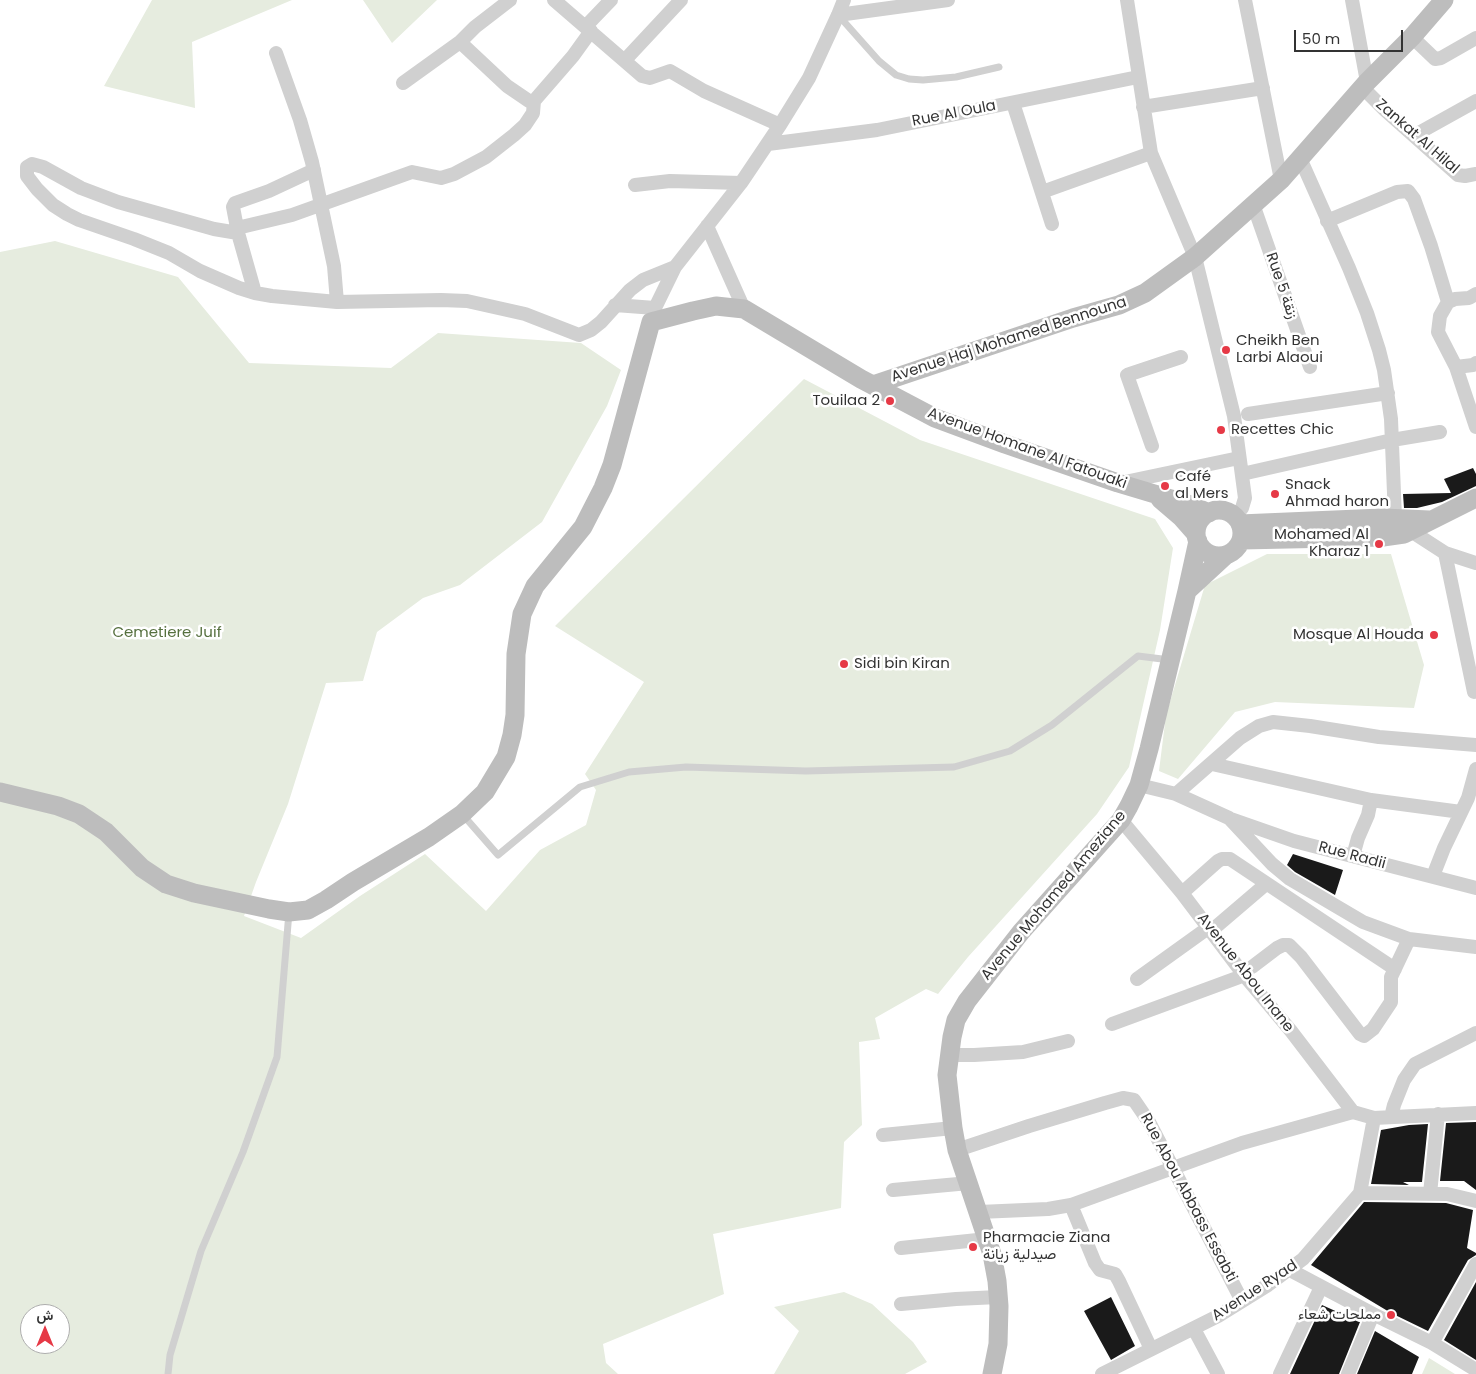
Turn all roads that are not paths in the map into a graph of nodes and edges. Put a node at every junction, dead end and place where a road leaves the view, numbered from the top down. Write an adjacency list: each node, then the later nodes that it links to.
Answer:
1 (510, 0): 15 (street)
2 (554, 0): 12 (street)
3 (611, 0): 12 (street)
4 (681, 0): 17 (street)
5 (844, 0): 11 (street)
6 (948, 0): 11 (street)
7 (1127, 0): 19 (street)
8 (1245, 0): 22 (street)
9 (1352, 0): 21 (street)
10 (1444, 0): 13 (street, Avenue Haj Mohamed Bennouna)
11 (838, 16): 18 (lane); 27 (street)
12 (588, 28): 17 (street); 23 (street)
13 (1412, 37): 14 (street); 21 (street, Avenue Haj Mohamed Bennouna)
14 (1476, 38)
15 (460, 42): 20 (street); 23 (street)
16 (276, 53): 32 (street)
17 (625, 60): 27 (street)
18 (999, 67)
19 (1138, 77): 25 (street, Rue Al Oula); 26 (street)
20 (403, 83)
21 (1365, 84): 28 (street, Zankat Al Hilal); 31 (street, Avenue Haj Mohamed Bennouna)
22 (1264, 88): 26 (street); 34 (street)
23 (534, 101): 38 (street)
24 (1476, 101): 28 (street)
25 (1013, 103): 29 (street, Rue Al Oula); 37 (street)
26 (1143, 107): 30 (street)
27 (780, 125): 29 (street)
28 (1414, 135): 33 (street, Zankat Al Hilal)
29 (768, 144): 35 (street)
30 (1151, 153): 37 (street); 44 (street)
31 (1300, 158): 34 (street, Avenue Haj Mohamed Bennouna); 40 (street)
32 (314, 170): 38 (street); 43 (street)
33 (1476, 174)
34 (1281, 180): 39 (street, Avenue Haj Mohamed Bennouna)
35 (741, 183): 36 (street); 42 (street)
36 (635, 185)
37 (1042, 192): 41 (street)
38 (320, 204): 43 (street); 48 (street)
39 (1253, 204): 44 (street, Avenue Haj Mohamed Bennouna); 55 (street, Rue 5 زنقة)
40 (1327, 221): 49 (street); 58 (street)
41 (1052, 224)
42 (707, 226): 45 (street); 51 (street)
43 (237, 231): 46 (street); 46 (street)
44 (1195, 257): 57 (street, Avenue Haj Mohamed Bennouna); 64 (street)
45 (675, 267): 50 (street); 52 (street)
46 (256, 293): 48 (street)
47 (1474, 300): 49 (street)
48 (336, 302): 50 (street)
49 (1448, 302): 56 (street)
50 (615, 305): 52 (street)
51 (744, 309): 52 (street, Avenue Homane Al Fatouaki); 57 (street, Avenue Homane Al Fatouaki)
52 (653, 315): 87 (street)
53 (1181, 357): 63 (street)
54 (1476, 363): 56 (street)
55 (1310, 367)
56 (1456, 367): 60 (street)
57 (873, 385): 66 (street, Avenue Homane Al Fatouaki)
58 (1388, 393): 59 (street); 62 (street)
59 (1248, 414)
60 (1474, 418)
61 (1440, 432): 62 (street)
62 (1392, 440): 65 (street); 70 (street)
63 (1152, 446)
64 (1239, 458): 65 (street); 66 (street)
65 (1242, 474): 71 (street)
66 (1118, 483): 67 (street, Avenue Homane Al Fatouaki)
67 (1156, 494): 69 (street, Avenue Homane Al Fatouaki); 72 (street, Avenue Homane Al Fatouaki)
68 (1476, 498): 70 (street)
69 (1209, 513): 71 (street); 72 (street)
70 (1405, 523): 71 (street); 73 (street)
71 (1239, 527): 74 (street)
72 (1197, 537): 74 (street); 76 (street, Avenue Mohamed Ameziane)
73 (1445, 553): 75 (street); 78 (street)
74 (1226, 555): 76 (street)
75 (1476, 563)
76 (1187, 591): 77 (street, Avenue Mohamed Ameziane)
77 (1171, 660): 82 (street, Avenue Mohamed Ameziane); 87 (lane)
78 (1474, 692)
79 (1476, 745): 80 (street)
80 (1212, 764): 84 (street); 85 (street)
81 (1476, 769): 86 (street)
82 (1139, 785): 84 (street, Rue Radii); 89 (street, Avenue Mohamed Ameziane)
83 (0, 792): 95 (street)
84 (1176, 794): 88 (street, Rue Radii)
85 (1370, 800): 86 (street); 90 (street)
86 (1461, 812): 91 (street)
87 (462, 814): 95 (street)
88 (1229, 818): 90 (street, Rue Radii); 97 (street)
89 (1121, 820): 94 (street, Avenue Abou Inane); 105 (street, Avenue Mohamed Ameziane)
90 (1354, 856): 91 (street, Rue Radii)
91 (1433, 876): 93 (street, Rue Radii)
92 (1266, 884): 94 (street); 96 (street); 99 (street)
93 (1476, 888)
94 (1182, 893): 96 (street, Avenue Abou Inane)
95 (289, 912): 135 (lane)
96 (1210, 930): 100 (street, Avenue Abou Inane); 101 (street)
97 (1409, 939): 98 (street); 99 (street)
98 (1476, 947)
99 (1395, 969): 100 (street)
100 (1249, 971): 102 (street); 106 (street, Avenue Abou Inane)
101 (1137, 979)
102 (1112, 1024)
103 (1476, 1033): 109 (street)
104 (1068, 1041): 105 (street)
105 (949, 1055): 111 (street, Avenue Mohamed Ameziane)
106 (1353, 1112): 110 (street); 114 (street)
107 (1476, 1113): 108 (street)
108 (1438, 1114): 109 (street); 118 (street)
109 (1391, 1117): 110 (street)
110 (1374, 1118): 117 (street, Avenue Ryad)
111 (952, 1128): 112 (street); 113 (street, Avenue Mohamed Ameziane)
112 (884, 1135)
113 (957, 1150): 114 (street, Rue Abou Abbass Essabti); 115 (street, Avenue Mohamed Ameziane)
114 (1172, 1168): 120 (street); 128 (street, Rue Abou Abbass Essabti)
115 (969, 1183): 116 (street); 121 (street, Avenue Mohamed Ameziane)
116 (894, 1190)
117 (1360, 1193): 118 (street); 125 (street, Avenue Ryad)
118 (1430, 1194): 119 (street)
119 (1476, 1201)
120 (1071, 1205): 121 (street); 133 (street)
121 (979, 1212): 122 (street, Avenue Mohamed Ameziane)
122 (987, 1239): 123 (street); 127 (street, Avenue Mohamed Ameziane)
123 (901, 1248)
124 (1476, 1264): 132 (street)
125 (1290, 1270): 126 (street); 128 (street, Avenue Ryad)
126 (1320, 1287): 130 (street); 139 (street)
127 (998, 1297): 129 (street); 136 (street, Avenue Mohamed Ameziane)
128 (1242, 1301): 131 (street, Avenue Ryad)
129 (901, 1304)
130 (1373, 1314): 132 (street); 140 (street)
131 (1194, 1328): 133 (street, Avenue Ryad); 138 (street)
132 (1432, 1343): 134 (street)
133 (1151, 1350): 137 (street, Avenue Ryad)
134 (1476, 1370)
135 (168, 1374)
136 (992, 1374)
137 (1102, 1374)
138 (1218, 1374)
139 (1280, 1374)
140 (1348, 1374)

